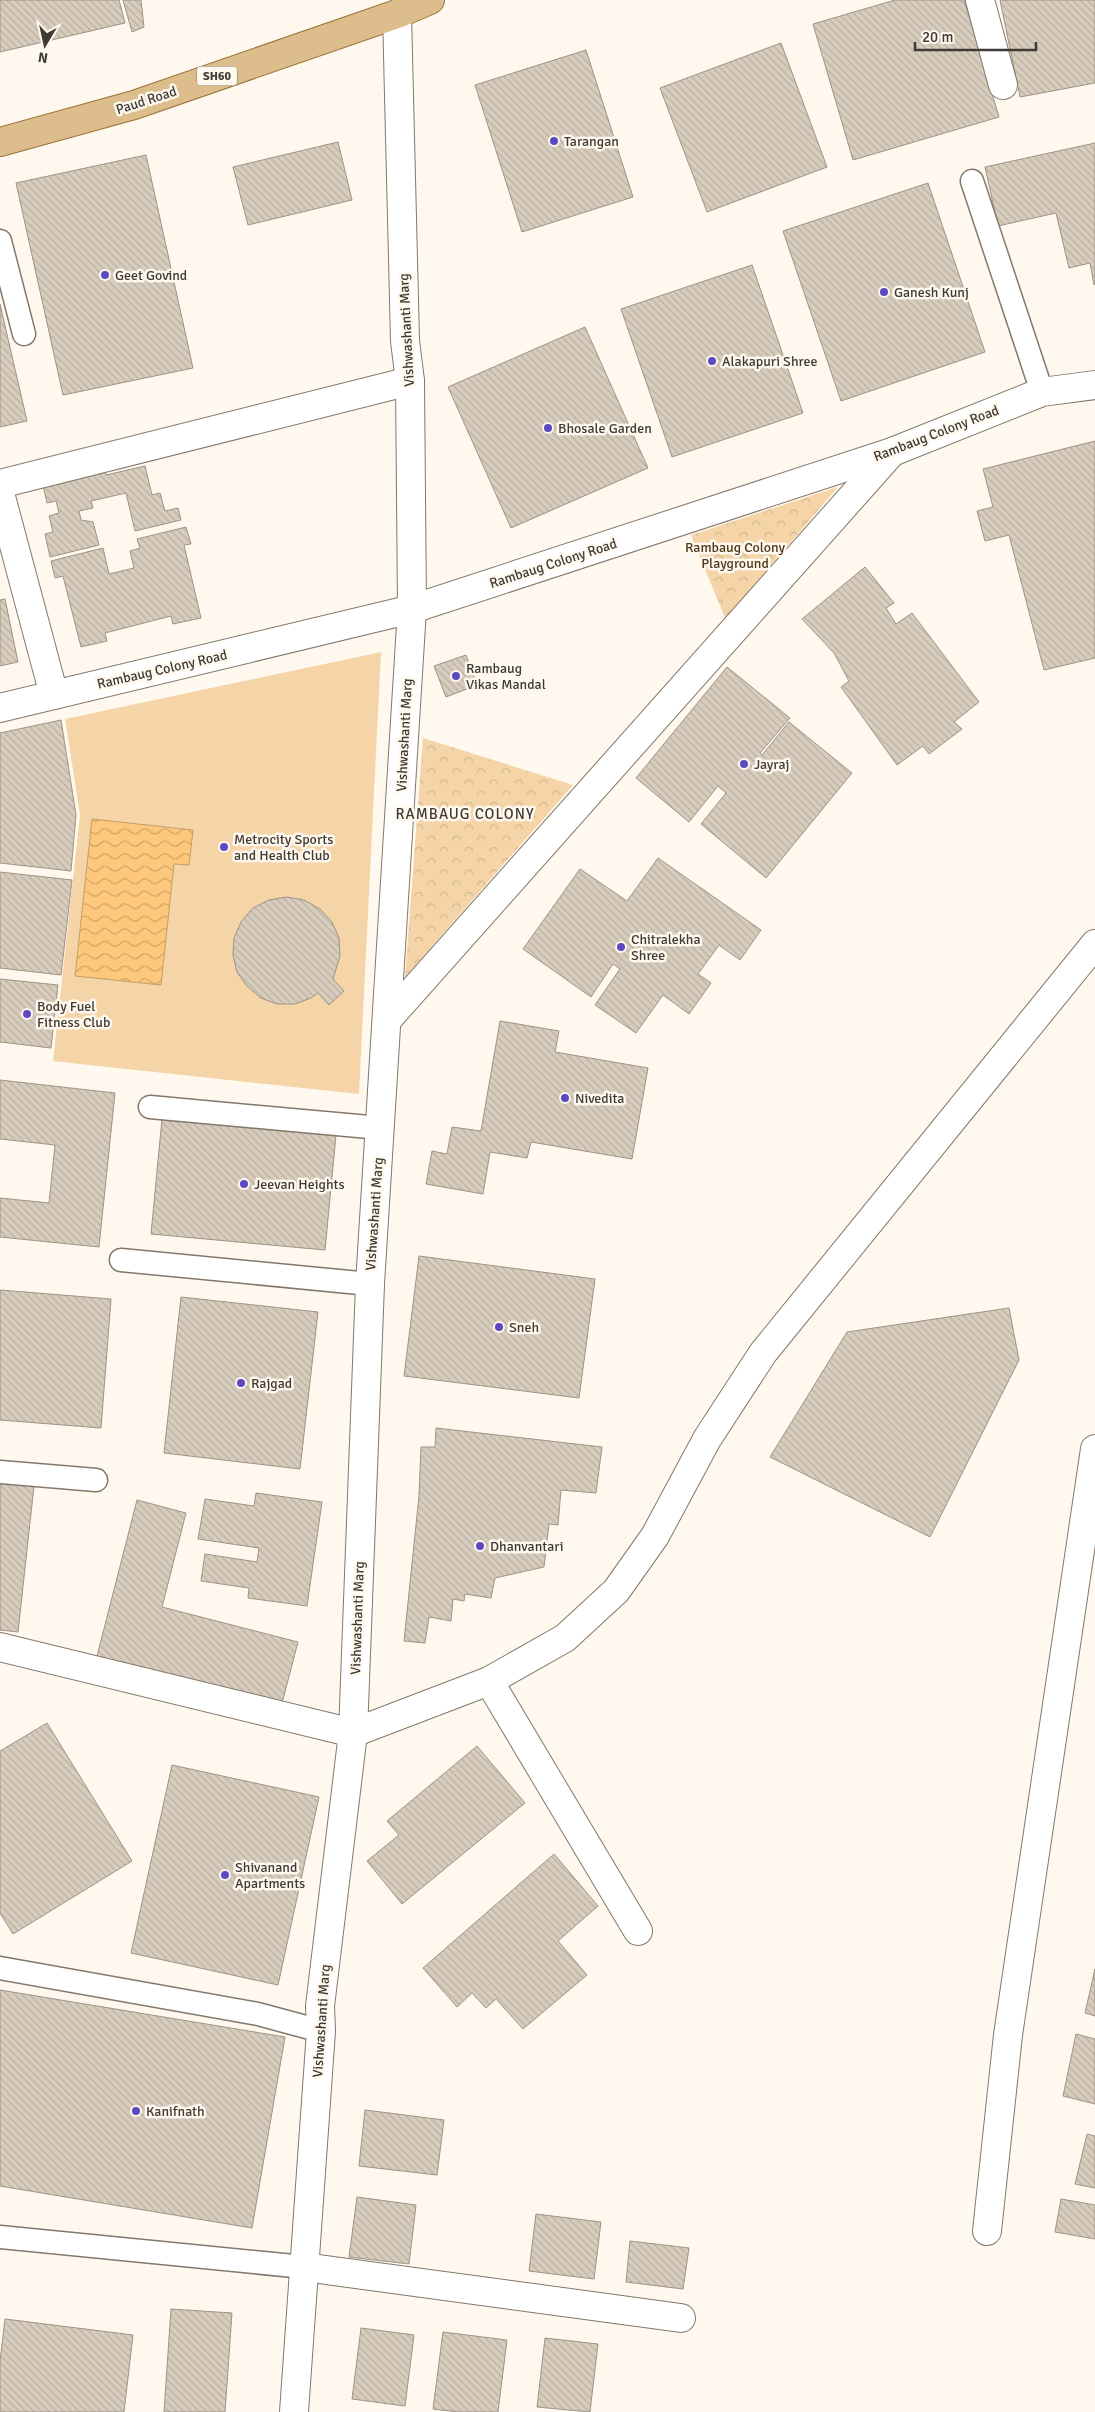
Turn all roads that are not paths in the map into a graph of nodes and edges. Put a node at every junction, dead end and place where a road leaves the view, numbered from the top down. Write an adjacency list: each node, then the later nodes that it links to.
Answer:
1 (430, 0): 3 (main road, Paud Road / SH60)
2 (980, 0): 4 (street)
3 (397, 14): 5 (main road, Paud Road / SH60); 9 (street, Vishwashanti Marg)
4 (1003, 85)
5 (0, 142)
6 (972, 180): 11 (lane)
7 (0, 241): 8 (lane)
8 (24, 334)
9 (410, 381): 13 (street); 15 (street, Vishwashanti Marg)
10 (1095, 385): 11 (street, Rambaug Colony Road)
11 (1042, 392): 12 (street, Rambaug Colony Road)
12 (892, 452): 15 (street, Rambaug Colony Road); 19 (street)
13 (0, 484)
14 (0, 493): 16 (street)
15 (412, 609): 16 (street, Rambaug Colony Road); 19 (street, Vishwashanti Marg)
16 (54, 695): 17 (street, Rambaug Colony Road)
17 (0, 708)
18 (1095, 944): 28 (street)
19 (387, 1020): 21 (street, Vishwashanti Marg)
20 (150, 1108): 21 (lane)
21 (380, 1128): 23 (street, Vishwashanti Marg)
22 (121, 1260): 23 (lane)
23 (370, 1284): 29 (street, Vishwashanti Marg)
24 (1095, 1448): 33 (street)
25 (0, 1472): 26 (lane)
26 (96, 1480)
27 (0, 1647): 29 (street)
28 (489, 1681): 29 (street); 30 (street)
29 (353, 1733): 32 (street, Vishwashanti Marg)
30 (638, 1931)
31 (0, 1968): 32 (lane)
32 (321, 2031): 35 (street, Vishwashanti Marg)
33 (987, 2231)
34 (0, 2237): 35 (lane)
35 (304, 2267): 36 (street); 37 (street, Vishwashanti Marg)
36 (681, 2318)
37 (294, 2412)

